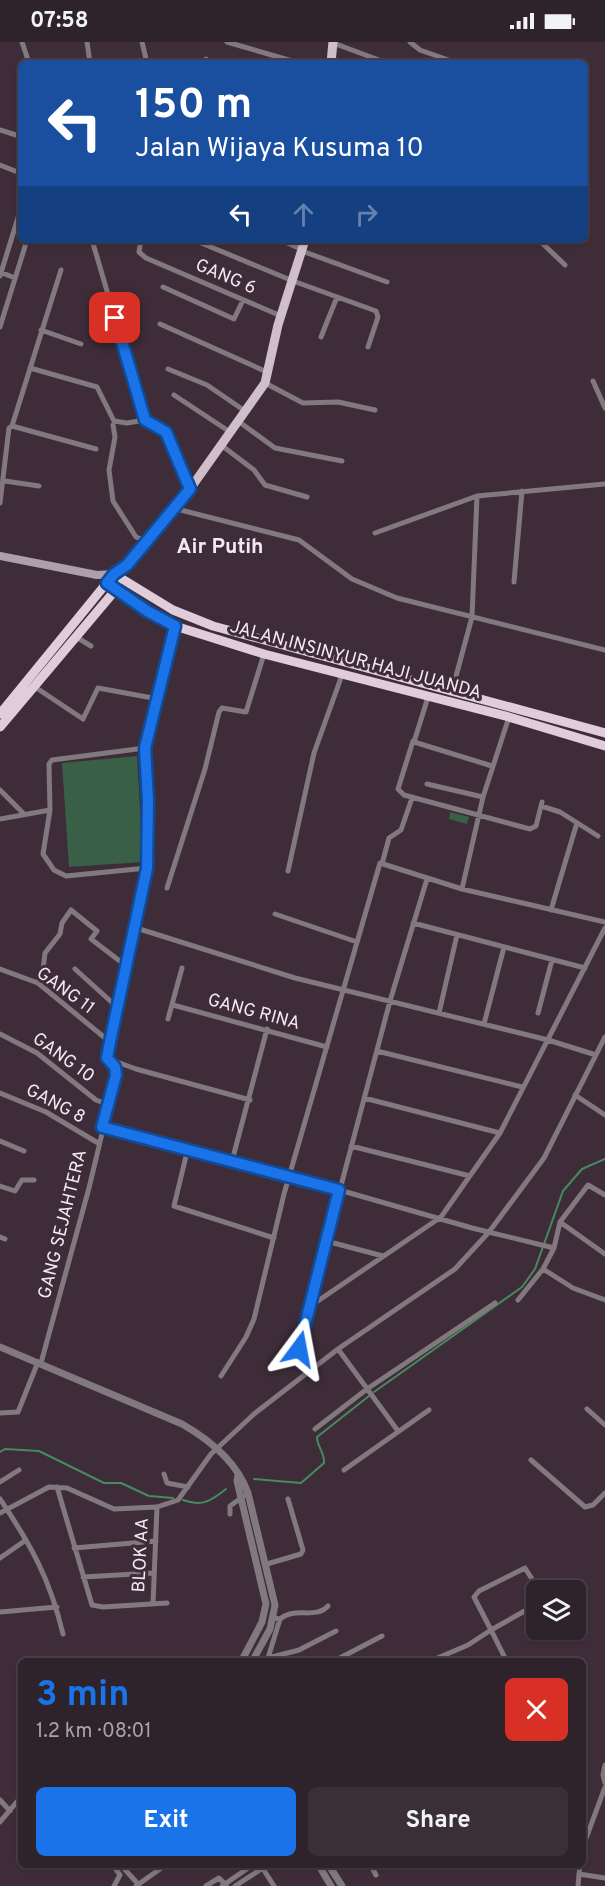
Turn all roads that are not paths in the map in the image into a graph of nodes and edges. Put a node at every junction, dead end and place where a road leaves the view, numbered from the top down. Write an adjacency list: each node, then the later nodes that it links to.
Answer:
1 (22, 42): 7 (street)
2 (87, 42): 8 (street)
3 (142, 42): 9 (street)
4 (227, 42): 10 (street)
5 (333, 42): 11 (main road); 12 (street)
6 (410, 42): 13 (street)
7 (29, 60)
8 (90, 60)
9 (146, 60)
10 (289, 60)
11 (331, 60)
12 (379, 60)
13 (448, 60)
14 (0, 130): 15 (street)
15 (16, 135)
16 (0, 165): 17 (street)
17 (15, 171)
18 (18, 217): 27 (street)
19 (26, 243): 28 (street)
20 (93, 243): 50 (street)
21 (140, 243): 33 (street, GANG 6)
22 (201, 243): 29 (street)
23 (542, 243): 25 (street)
24 (304, 247): 29 (main road); 30 (street)
25 (565, 265)
26 (61, 270): 37 (street)
27 (0, 274): 28 (street)
28 (15, 278): 36 (street)
29 (293, 281): 32 (street); 34 (main road)
30 (387, 282)
31 (163, 287): 33 (street)
32 (337, 297): 38 (street); 40 (street)
33 (243, 300): 34 (street, GANG 6)
34 (281, 316): 43 (main road)
35 (160, 324): 43 (street)
36 (0, 327)
37 (41, 330): 39 (street); 41 (street)
38 (321, 337)
39 (81, 344)
40 (368, 347)
41 (30, 368): 50 (street); 54 (street)
42 (168, 369): 49 (street)
43 (269, 373): 45 (main road)
44 (593, 381): 47 (street)
45 (265, 383): 48 (street); 49 (main road)
46 (174, 395): 55 (street)
47 (605, 408)
48 (375, 410)
49 (245, 411): 51 (main road)
50 (145, 420): 62 (street)
51 (238, 421): 55 (main road); 58 (street)
52 (0, 426): 54 (street)
53 (113, 426): 69 (street)
54 (11, 427): 57 (street); 59 (street)
55 (230, 432): 56 (main road)
56 (221, 445): 62 (main road); 65 (street)
57 (96, 449)
58 (342, 460)
59 (5, 481): 61 (street); 66 (street)
60 (605, 484): 63 (street)
61 (39, 486)
62 (190, 489): 67 (main road)
63 (522, 491): 64 (street); 75 (street)
64 (477, 496): 68 (street); 78 (street)
65 (307, 497)
66 (0, 503)
67 (174, 508): 69 (main road); 78 (street)
68 (375, 533)
69 (146, 541): 71 (main road)
70 (0, 556): 73 (main road)
71 (127, 565): 72 (main road); 74 (main road)
72 (114, 574): 73 (main road); 74 (highway, JALAN INSINYUR HAJI JUANDA); 76 (highway)
73 (97, 575): 76 (main road)
74 (123, 580): 77 (highway); 86 (highway, JALAN INSINYUR HAJI JUANDA)
75 (514, 582)
76 (107, 583): 77 (highway, JALAN INSINYUR HAJI JUANDA); 89 (highway)
77 (116, 590): 79 (highway, JALAN INSINYUR HAJI JUANDA); 80 (highway)
78 (472, 617): 82 (street); 86 (street)
79 (175, 626): 83 (highway, JALAN INSINYUR HAJI JUANDA); 88 (street)
80 (76, 637): 81 (street); 85 (highway)
81 (91, 646)
82 (605, 650)
83 (264, 654): 84 (highway, JALAN INSINYUR HAJI JUANDA); 113 (street)
84 (342, 675): 87 (highway, JALAN INSINYUR HAJI JUANDA); 111 (street)
85 (35, 687): 88 (street); 92 (highway)
86 (452, 691): 91 (highway, JALAN INSINYUR HAJI JUANDA)
87 (428, 697): 90 (highway, JALAN INSINYUR HAJI JUANDA); 95 (street)
88 (158, 699): 97 (street)
89 (0, 714)
90 (509, 717): 93 (highway, JALAN INSINYUR HAJI JUANDA); 98 (street)
91 (558, 720): 93 (highway); 94 (highway, JALAN INSINYUR HAJI JUANDA)
92 (0, 727)
93 (555, 730): 96 (highway, JALAN INSINYUR HAJI JUANDA)
94 (605, 734)
95 (413, 741): 98 (street); 102 (street)
96 (605, 746)
97 (145, 748): 103 (street); 110 (street)
98 (492, 766): 101 (street)
99 (427, 784): 101 (street)
100 (0, 790): 104 (street)
101 (483, 797): 105 (street)
102 (412, 798): 105 (street); 109 (street)
103 (50, 810): 104 (street); 110 (street)
104 (24, 814): 106 (street)
105 (479, 816): 108 (street); 114 (street)
106 (0, 819)
107 (576, 826): 115 (street)
108 (598, 836)
109 (382, 864): 112 (street); 122 (street)
110 (147, 868): 119 (street)
111 (288, 871)
112 (426, 879): 114 (street); 118 (street)
113 (167, 888)
114 (462, 890): 115 (street)
115 (550, 910): 117 (street)
116 (275, 914): 122 (street)
117 (605, 922)
118 (413, 923): 121 (street); 132 (street)
119 (133, 927): 125 (street); 131 (street)
120 (605, 928): 127 (street)
121 (457, 935): 123 (street); 135 (street)
122 (357, 942): 131 (street)
123 (504, 947): 124 (street); 138 (street)
124 (552, 960): 127 (street); 136 (street)
125 (125, 965): 130 (street); 134 (street)
126 (182, 968): 133 (street)
127 (585, 968): 142 (street)
128 (0, 969): 130 (street, GANG 11)
129 (75, 969): 134 (street)
130 (38, 983): 143 (street, GANG 11)
131 (343, 989): 132 (street); 144 (street)
132 (390, 1001): 135 (street); 145 (street)
133 (172, 1005): 137 (street); 139 (street, GANG RINA)
134 (117, 1007): 143 (street)
135 (439, 1013): 138 (street)
136 (538, 1013)
137 (168, 1019)
138 (484, 1024): 142 (street)
139 (267, 1029): 144 (street, GANG RINA); 153 (street)
140 (0, 1034): 154 (street, GANG 10)
141 (605, 1037): 146 (street)
142 (548, 1040): 146 (street); 149 (street)
143 (110, 1042): 148 (street)
144 (327, 1047): 164 (street)
145 (377, 1051): 149 (street); 152 (street)
146 (597, 1053): 147 (street); 151 (street)
147 (605, 1055)
148 (107, 1058): 153 (street); 154 (street, GANG SEJAHTERA)
149 (522, 1087): 157 (street)
150 (0, 1093): 159 (street, GANG 8)
151 (575, 1095): 155 (street); 172 (street)
152 (364, 1098): 157 (street); 160 (street)
153 (250, 1100): 163 (street)
154 (109, 1105): 156 (street, GANG SEJAHTERA)
155 (605, 1115)
156 (102, 1127): 159 (street, GANG SEJAHTERA); 161 (street)
157 (500, 1133): 165 (street)
158 (0, 1142): 162 (street)
159 (98, 1143): 185 (street, GANG SEJAHTERA)
160 (351, 1146): 165 (street); 168 (street)
161 (188, 1148): 163 (street); 173 (street)
162 (24, 1151)
163 (232, 1161): 164 (street)
164 (290, 1176): 168 (street); 173 (street)
165 (470, 1176): 170 (street)
166 (34, 1180): 167 (street)
167 (0, 1186)
168 (339, 1190): 170 (street); 174 (street)
169 (605, 1195): 171 (street)
170 (441, 1217): 172 (street); 177 (street)
171 (561, 1222): 175 (street); 176 (street)
172 (489, 1232): 175 (street); 184 (street)
173 (274, 1238): 187 (street)
174 (326, 1241): 177 (street); 182 (street)
175 (552, 1247): 178 (street)
176 (605, 1254)
177 (383, 1256): 182 (street)
178 (543, 1269): 179 (street); 180 (street)
179 (518, 1300)
180 (605, 1300)
181 (495, 1303): 188 (street)
182 (309, 1307): 186 (street)
183 (0, 1347): 185 (street)
184 (338, 1350): 186 (street); 188 (street)
185 (39, 1363): 191 (street, GANG SEJAHTERA); 195 (street)
186 (312, 1370): 195 (street)
187 (221, 1376)
188 (367, 1389): 193 (street); 194 (street)
189 (587, 1409): 192 (street)
190 (429, 1410): 194 (street)
191 (0, 1413)
192 (605, 1425)
193 (315, 1429)
194 (398, 1431): 198 (street)
195 (217, 1448): 200 (street); 202 (street)
196 (531, 1460): 205 (street)
197 (19, 1470): 201 (street)
198 (344, 1470)
199 (164, 1474): 202 (street)
200 (238, 1474): 204 (street); 206 (street)
201 (0, 1482)
202 (189, 1486): 209 (street)
203 (57, 1487): 209 (street); 210 (street); 215 (street)
204 (248, 1493): 206 (street); 217 (street)
205 (605, 1493)
206 (240, 1496): 212 (street); 232 (street)
207 (0, 1499): 210 (street)
208 (288, 1499): 217 (street)
209 (158, 1507): 214 (street, BLOK AA)
210 (6, 1509): 211 (street); 213 (street)
211 (0, 1513)
212 (230, 1514)
213 (26, 1540): 216 (street); 224 (street)
214 (156, 1541): 215 (street); 218 (street, BLOK AA)
215 (74, 1548): 219 (street)
216 (0, 1558)
217 (267, 1564): 227 (street)
218 (153, 1574): 219 (street); 222 (street, BLOK AA)
219 (83, 1577): 222 (street)
220 (532, 1580): 228 (street)
221 (167, 1603): 222 (street)
222 (153, 1604)
223 (328, 1606): 227 (street)
224 (57, 1608): 226 (street); 230 (street)
225 (526, 1610): 228 (street)
226 (0, 1612)
227 (277, 1619): 233 (street); 234 (street)
228 (491, 1630): 236 (street); 237 (street)
229 (336, 1631): 234 (street)
230 (63, 1634)
231 (382, 1636): 235 (street)
232 (243, 1658)
233 (256, 1658)
234 (268, 1658)
235 (340, 1658)
236 (438, 1658)
237 (505, 1658)
238 (605, 1765): 239 (street)
239 (605, 1785): 244 (street)
240 (0, 1800): 242 (street)
241 (18, 1801): 242 (street)
242 (10, 1810): 243 (street)
243 (0, 1822)
244 (586, 1838)
245 (116, 1868): 260 (street)
246 (123, 1868): 258 (street)
247 (161, 1868): 258 (street)
248 (248, 1868): 259 (street)
249 (260, 1868): 262 (street)
250 (262, 1868): 263 (street)
251 (320, 1868): 264 (street)
252 (331, 1868): 265 (street)
253 (372, 1868): 256 (street)
254 (582, 1868): 255 (street)
255 (579, 1874): 257 (street); 266 (street)
256 (376, 1875)
257 (605, 1878)
258 (137, 1885)
259 (224, 1885): 261 (street)
260 (114, 1886)
261 (206, 1886)
262 (235, 1886)
263 (274, 1886)
264 (331, 1886)
265 (342, 1886)
266 (578, 1886)

